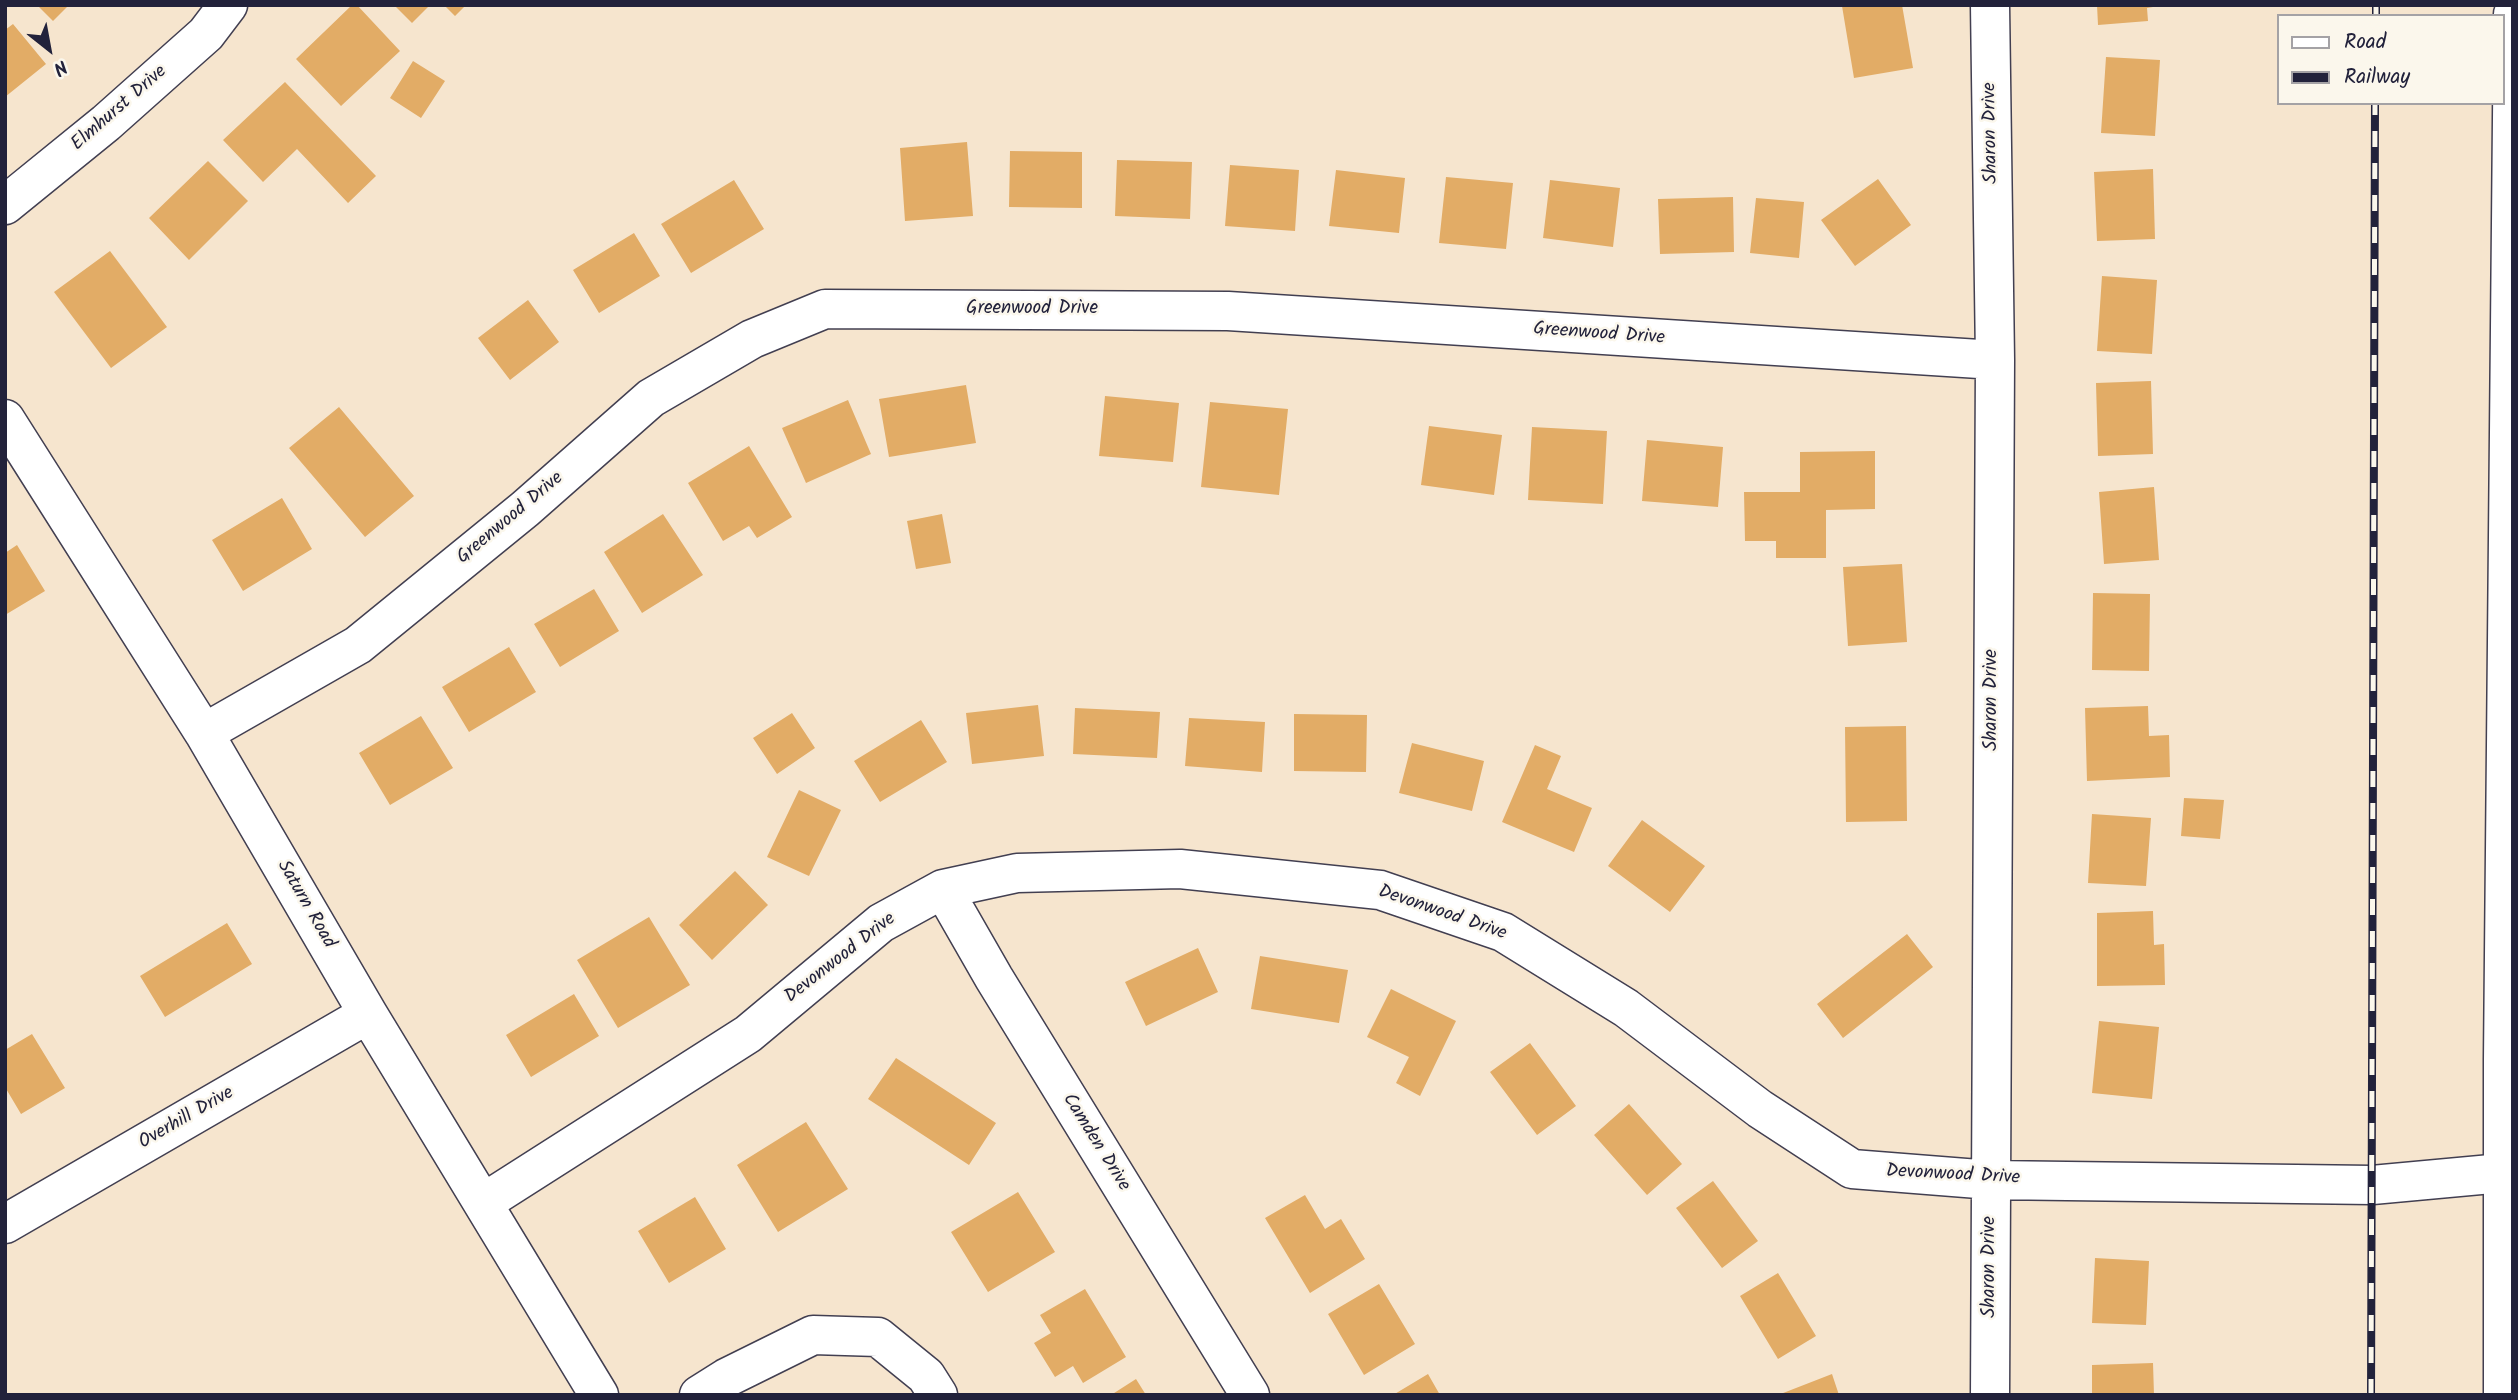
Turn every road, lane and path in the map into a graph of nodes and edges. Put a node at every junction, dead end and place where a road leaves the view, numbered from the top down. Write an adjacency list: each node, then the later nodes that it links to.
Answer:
1 (228, 5): 4 (street, Elmhurst Drive)
2 (1990, 5): 6 (street, Sharon Drive)
3 (2513, 15): 5 (street)
4 (5, 205)
5 (2512, 237): 11 (street)
6 (1995, 360): 8 (street, Greenwood Drive); 13 (street, Sharon Drive)
7 (5, 419): 8 (street, Saturn Road)
8 (204, 733): 10 (street, Saturn Road)
9 (943, 889): 13 (street, Devonwood Drive); 14 (street, Devonwood Drive); 19 (street, Camden Drive)
10 (368, 1014): 14 (street, Saturn Road); 15 (street, Overhill Drive)
11 (2508, 1058): 12 (street)
12 (2508, 1172): 13 (street, Devonwood Drive); 21 (street)
13 (1991, 1180): 20 (street, Sharon Drive)
14 (483, 1203): 16 (street, Saturn Road)
15 (5, 1224)
16 (599, 1395)
17 (699, 1395): 18 (street)
18 (938, 1395)
19 (1250, 1395)
20 (1990, 1395)
21 (2502, 1395)

